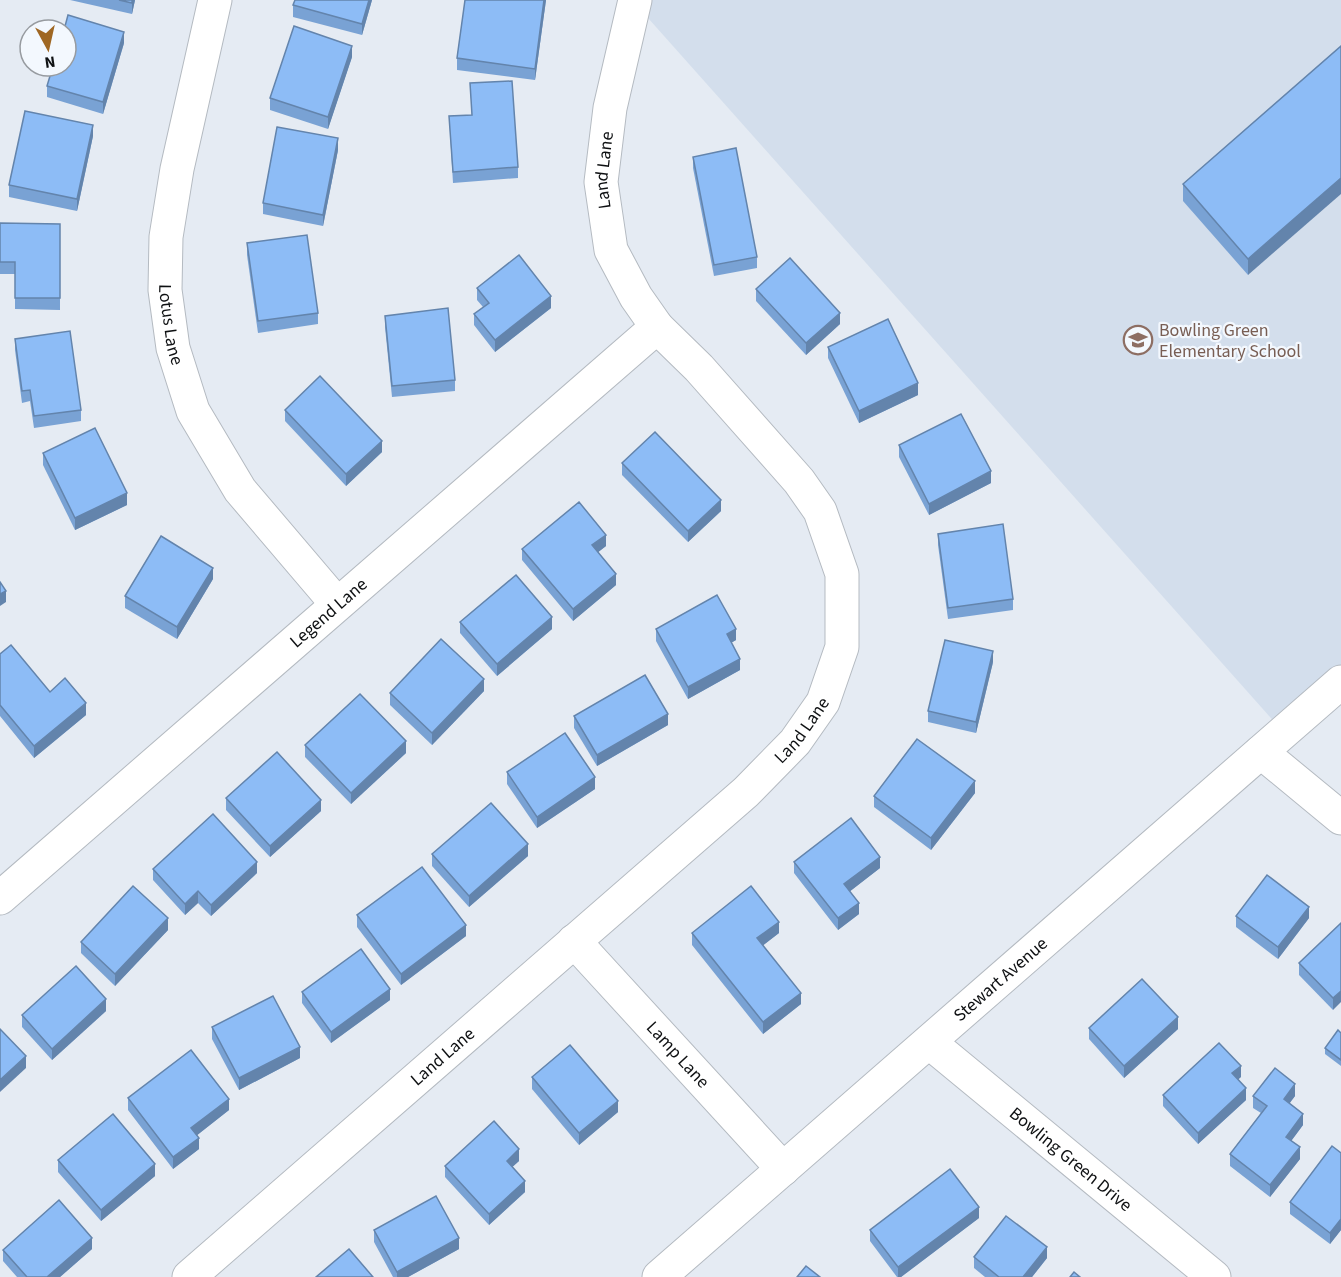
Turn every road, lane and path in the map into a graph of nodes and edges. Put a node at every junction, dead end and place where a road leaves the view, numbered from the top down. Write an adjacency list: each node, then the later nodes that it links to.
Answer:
1 (215, 0): 4 (street, Lotus Lane)
2 (635, 0): 3 (street, Land Lane)
3 (657, 327): 4 (street, Legend Lane); 9 (street, Land Lane)
4 (337, 604): 8 (street, Legend Lane)
5 (1341, 681): 6 (street, Stewart Avenue)
6 (1261, 752): 7 (street); 10 (street, Stewart Avenue)
7 (1341, 818)
8 (3, 889)
9 (574, 941): 11 (street, Lamp Lane); 12 (street, Land Lane)
10 (929, 1042): 11 (street, Stewart Avenue); 14 (street, Bowling Green Drive)
11 (783, 1169): 13 (street, Stewart Avenue)
12 (189, 1277)
13 (659, 1277)
14 (1214, 1277)

